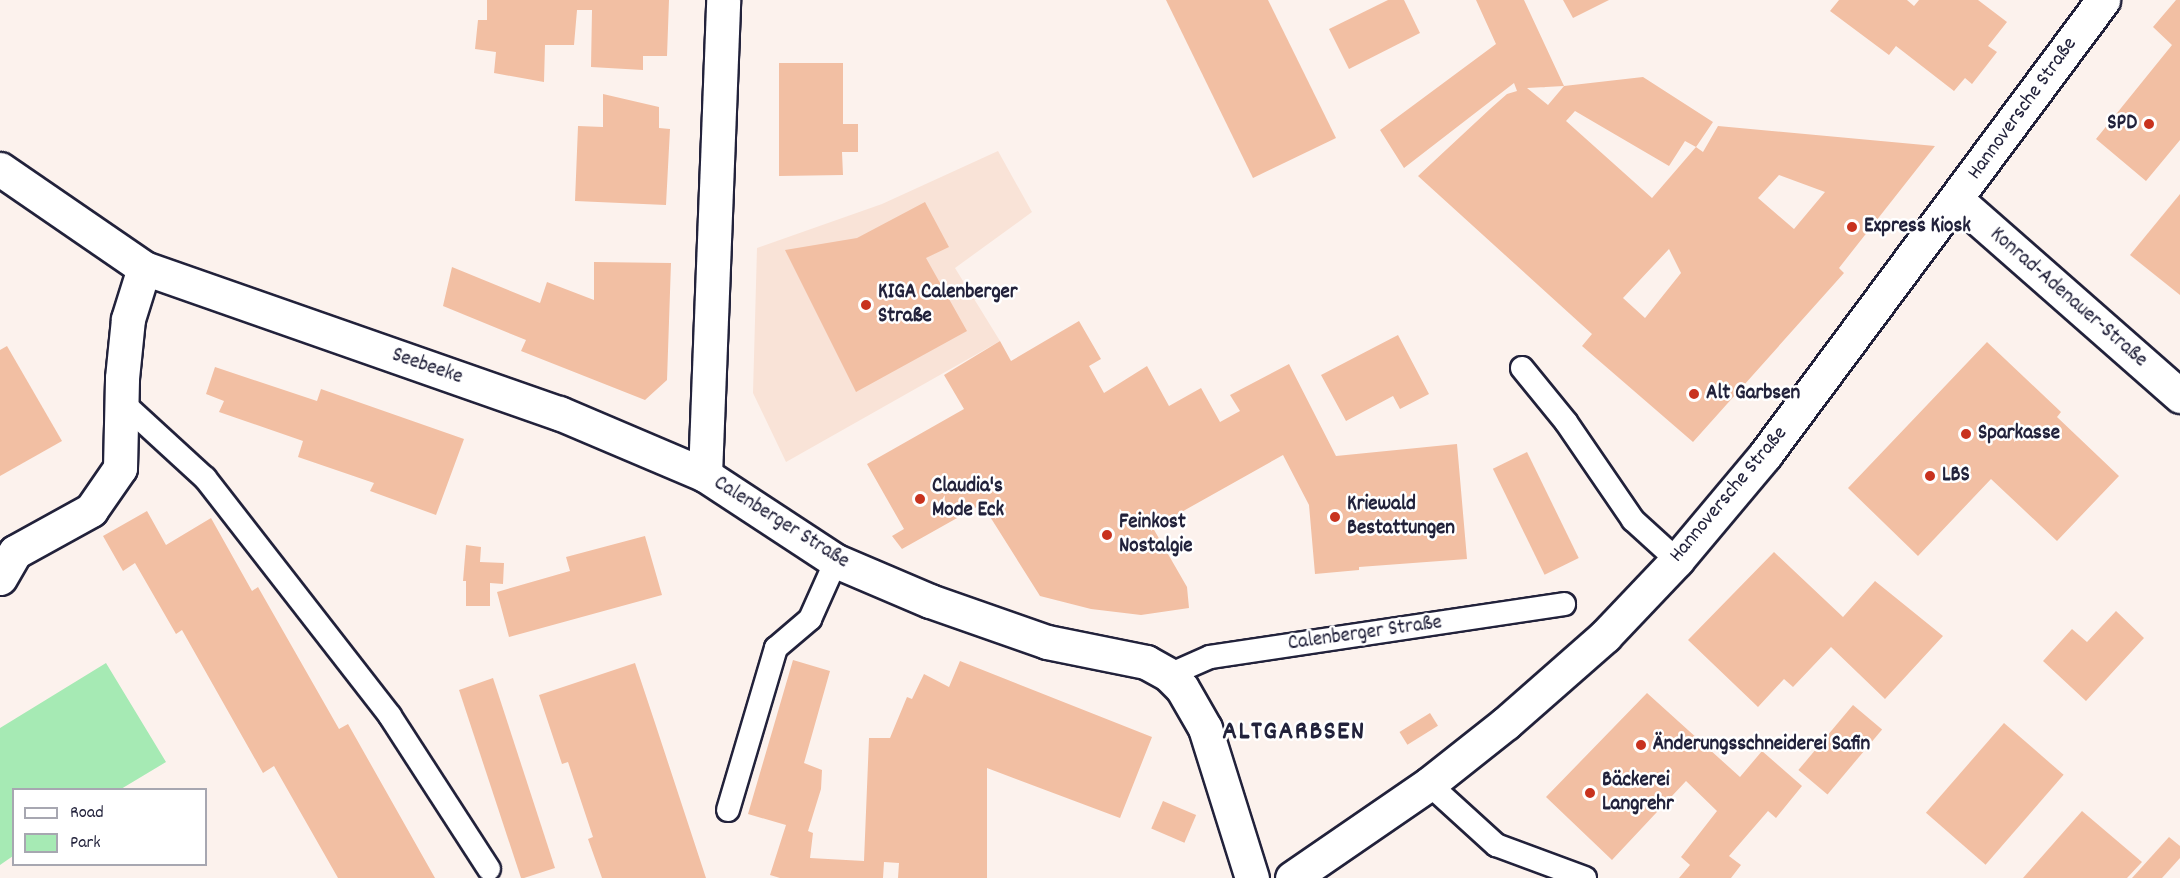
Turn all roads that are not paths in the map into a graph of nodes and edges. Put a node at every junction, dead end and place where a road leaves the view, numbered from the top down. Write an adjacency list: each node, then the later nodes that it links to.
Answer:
1 (723, 0): 9 (street, Calenberger Straße)
2 (2103, 0): 4 (street, Hannoversche Straße)
3 (0, 169): 5 (street, Seebeeke)
4 (1957, 200): 7 (street, Konrad-Adenauer-Straße); 10 (street, Hannoversche Straße)
5 (144, 268): 8 (street); 9 (street, Seebeeke)
6 (1522, 368): 10 (lane)
7 (2180, 396)
8 (122, 402): 12 (street); 17 (lane)
9 (705, 475): 11 (street, Calenberger Straße)
10 (1677, 560): 15 (street, Hannoversche Straße)
11 (836, 561): 14 (street, Calenberger Straße); 16 (lane)
12 (0, 578)
13 (1564, 604): 14 (lane, Calenberger Straße)
14 (1169, 675): 18 (street, Calenberger Straße)
15 (1429, 784): 19 (street, Hannoversche Straße); 20 (lane)
16 (728, 810)
17 (489, 869)
18 (1252, 878)
19 (1292, 878)
20 (1585, 878)

